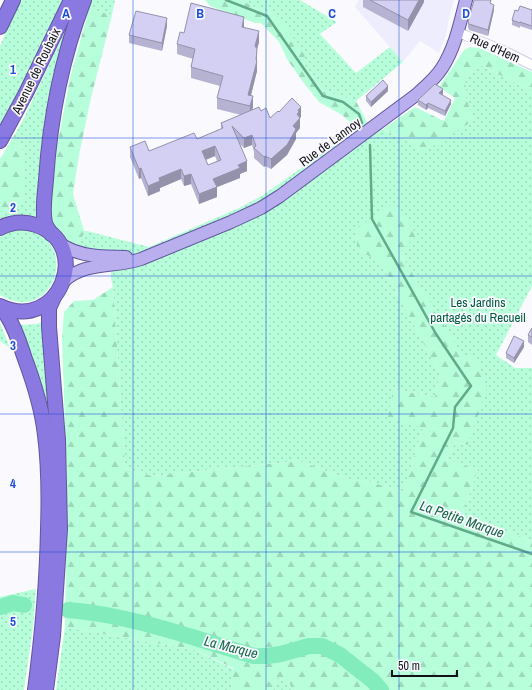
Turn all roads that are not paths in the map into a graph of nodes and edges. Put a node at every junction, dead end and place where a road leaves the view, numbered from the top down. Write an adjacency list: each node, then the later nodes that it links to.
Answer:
1 (13, 0): 5 (highway)
2 (70, 0): 8 (highway, Avenue de Roubaix)
3 (84, 0): 10 (highway)
4 (466, 0): 6 (main road, Rue de Lannoy)
5 (0, 27)
6 (457, 32): 7 (street, Rue d'Hem); 11 (main road, Rue de Lannoy)
7 (532, 65)
8 (0, 141)
9 (0, 228): 10 (highway)
10 (55, 239): 11 (main road, Rue de Lannoy); 12 (highway)
11 (157, 252): 12 (main road, Rue de Lannoy)
12 (64, 281): 13 (highway)
13 (54, 297): 14 (highway); 16 (highway)
14 (0, 306): 15 (highway)
15 (35, 690)
16 (46, 690)

